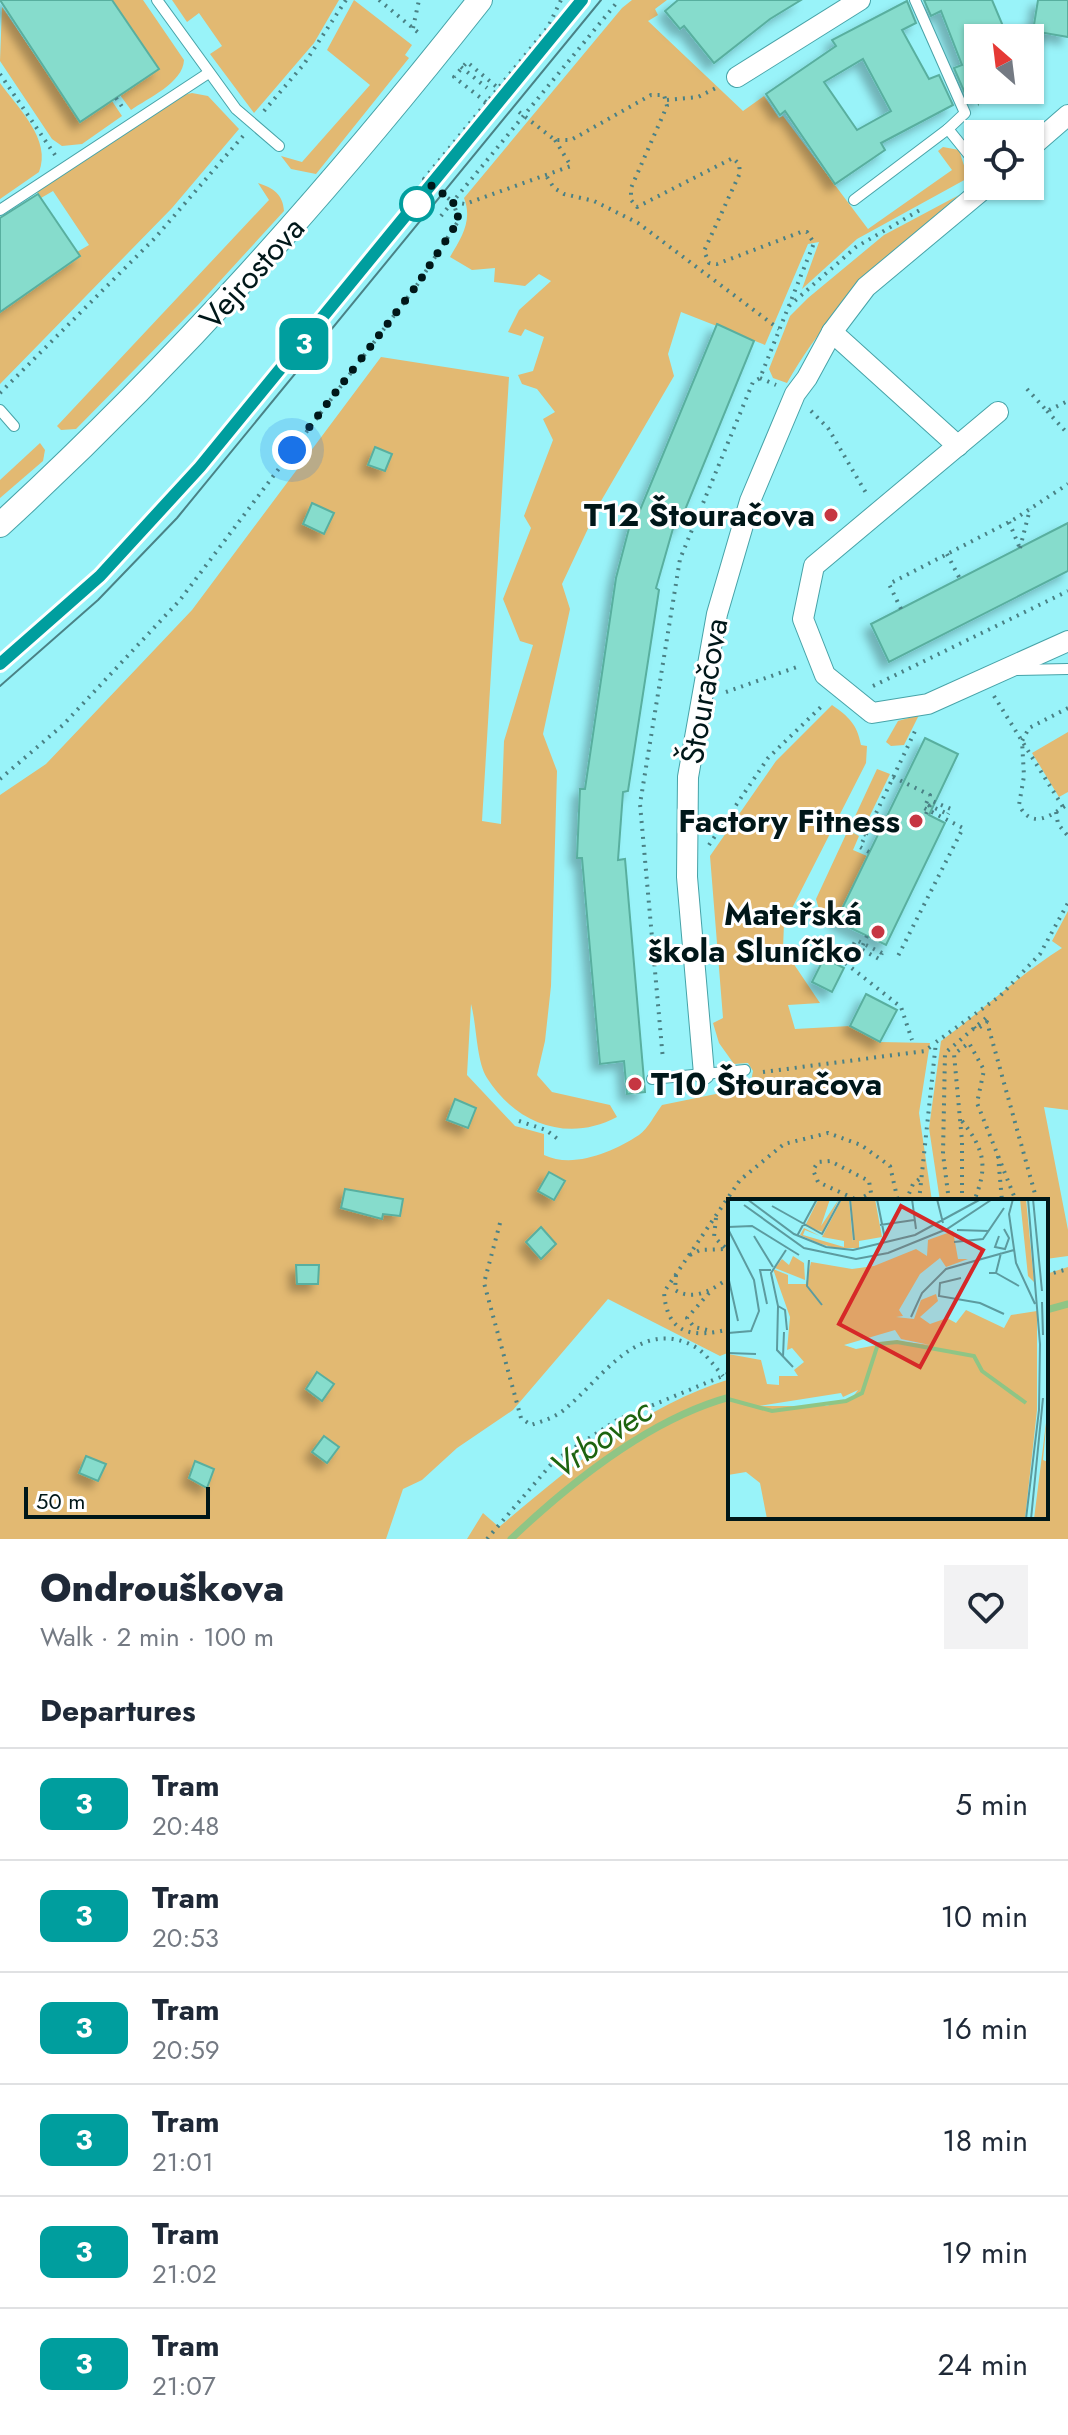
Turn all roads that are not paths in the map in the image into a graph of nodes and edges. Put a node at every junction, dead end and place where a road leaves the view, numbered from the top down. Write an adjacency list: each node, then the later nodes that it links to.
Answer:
1 (157, 0): 5 (lane)
2 (480, 0): 20 (street, Vejrostova)
3 (860, 0): 6 (street)
4 (915, 0): 8 (lane)
5 (207, 74): 10 (lane); 14 (lane)
6 (737, 77)
7 (1068, 115): 9 (street)
8 (948, 129): 11 (lane); 12 (lane)
9 (1044, 136)
10 (279, 146)
11 (964, 149)
12 (854, 200)
13 (970, 200): 15 (street, Štouračova)
14 (0, 210)
15 (832, 332): 19 (street); 25 (street, Štouračova)
16 (0, 410): 18 (lane)
17 (998, 412): 19 (street)
18 (14, 426)
19 (958, 446): 23 (street)
20 (0, 525)
21 (1068, 641): 23 (street)
22 (1068, 669): 23 (lane)
23 (1007, 671)
24 (745, 1070): 25 (lane)
25 (704, 1074): 26 (lane)
26 (652, 1079)

